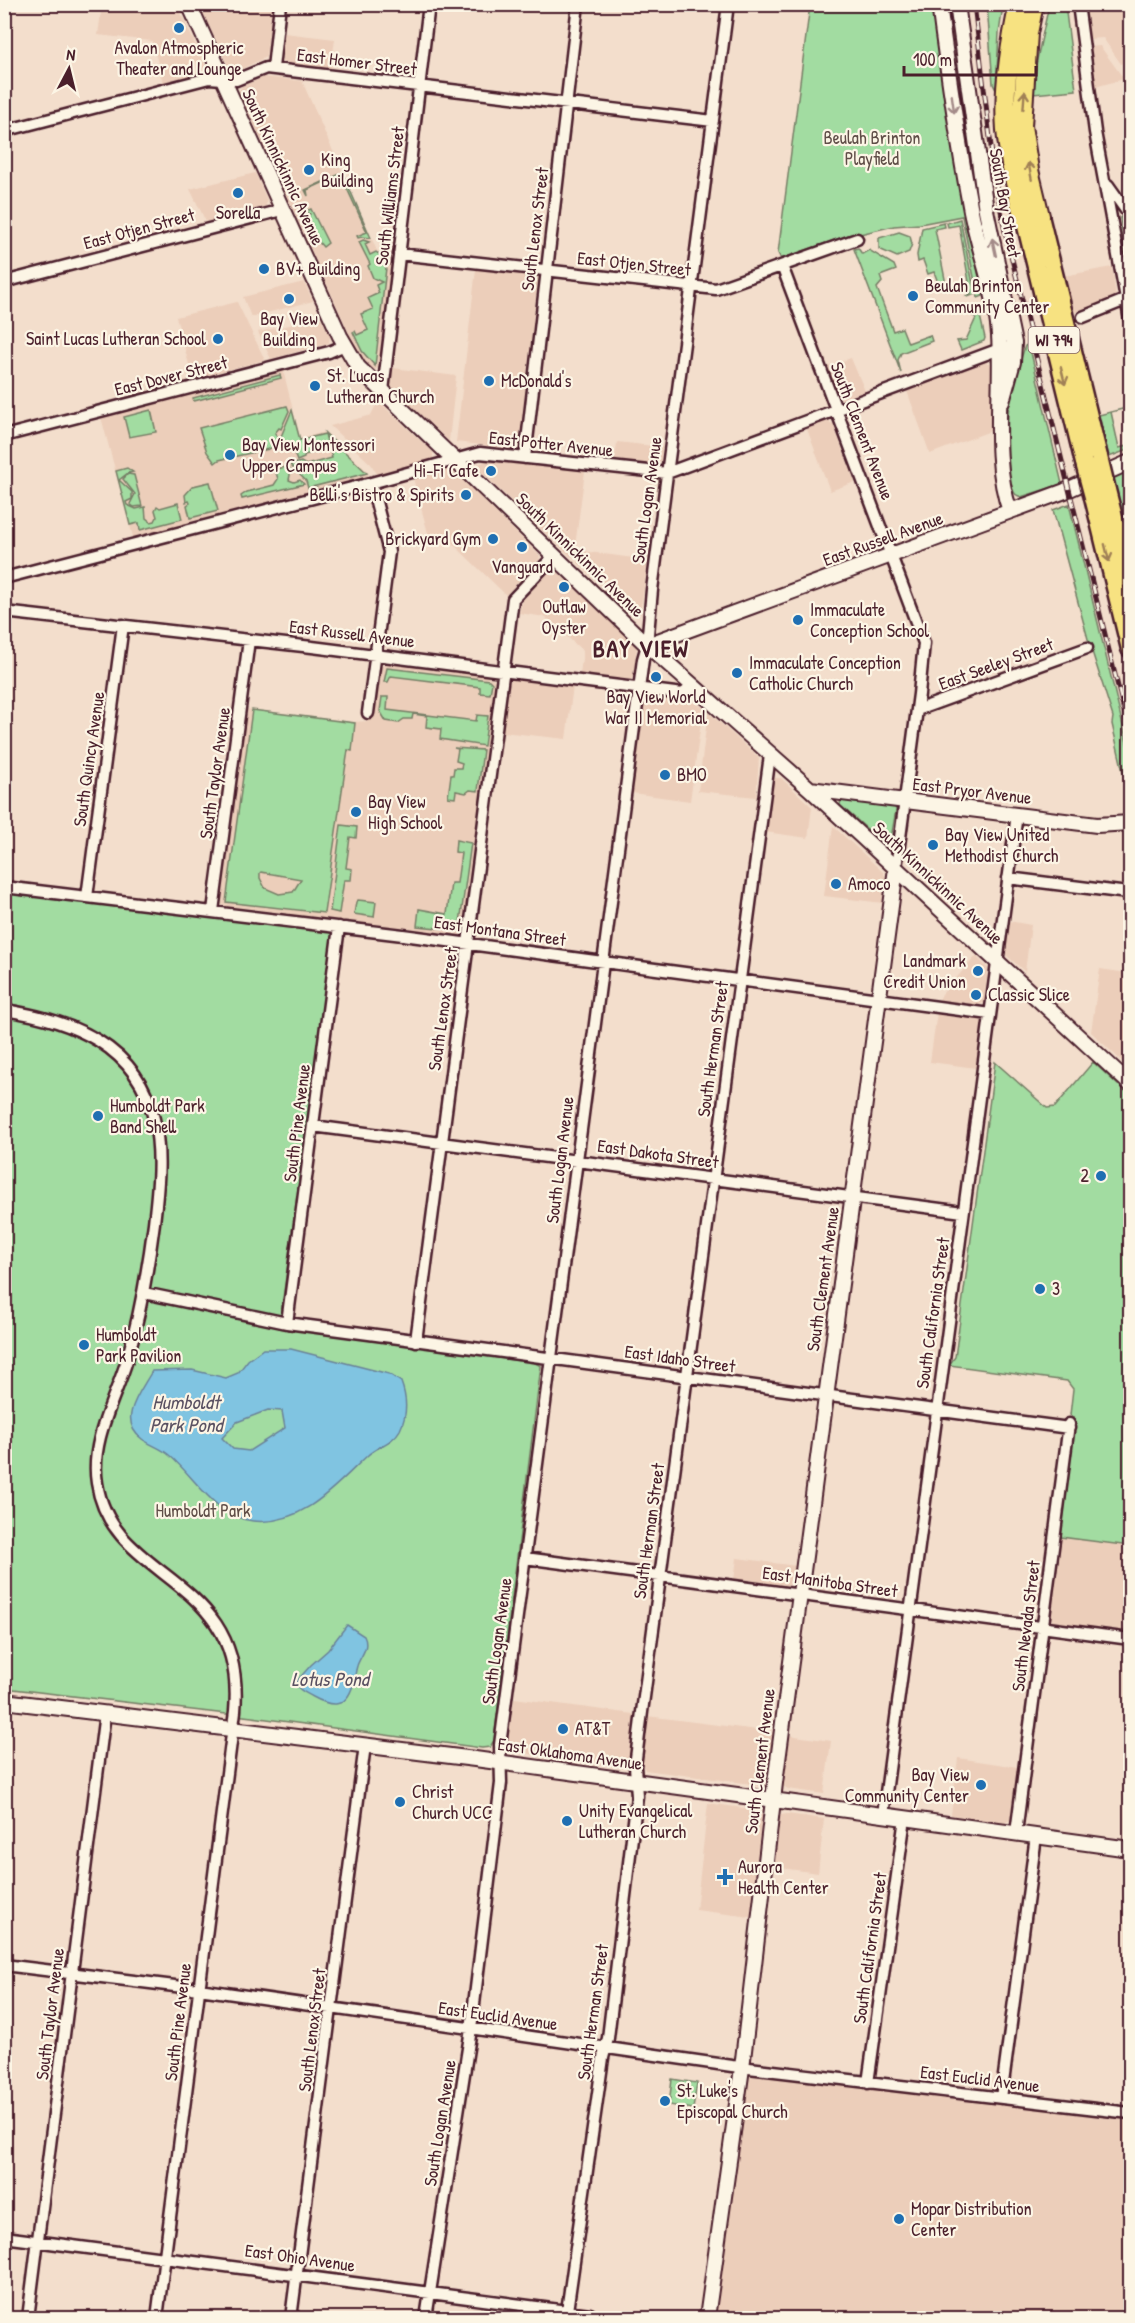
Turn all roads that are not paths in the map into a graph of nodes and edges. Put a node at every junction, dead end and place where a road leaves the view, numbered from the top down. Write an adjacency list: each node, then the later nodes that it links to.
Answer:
1 (189, 4): 16 (main road, South Kinnickinnic Avenue)
2 (280, 4): 14 (street)
3 (429, 4): 17 (street, South Williams Street)
4 (578, 4): 18 (street, South Lenox Street)
5 (728, 4): 19 (street, South Logan Avenue)
6 (939, 4): 13 (main road, South Bay Street)
7 (957, 4): 12 (main road, South Bay Street)
8 (1034, 4): 15 (highway, WI 794)
9 (1045, 4): 15 (highway)
10 (1078, 4): 21 (street)
11 (1017, 9): 26 (highway, WI 794)
12 (962, 44): 13 (main road); 23 (main road, South Bay Street)
13 (945, 46): 24 (main road, South Bay Street, one-way to 24)
14 (273, 68): 16 (street, East Homer Street); 17 (street, East Homer Street)
15 (1026, 74): 26 (highway, WI 794, one-way to 15)
16 (222, 79): 20 (street, East Homer Street); 22 (main road, South Kinnickinnic Avenue)
17 (419, 86): 18 (street, East Homer Street); 28 (street, South Williams Street)
18 (566, 104): 19 (street, East Homer Street); 30 (street, South Lenox Street)
19 (713, 121): 32 (street, South Logan Avenue)
20 (4, 131)
21 (1105, 182): 25 (street); 33 (street)
22 (282, 210): 31 (street, East Otjen Street); 37 (main road, South Kinnickinnic Avenue)
23 (986, 210): 24 (main road); 36 (main road, South Bay Street, one-way to 23)
24 (972, 213): 38 (main road, South Bay Street)
25 (1131, 216)
26 (1032, 217): 48 (main road, WI 794, bridge)
27 (857, 239): 29 (street, East Otjen Street)
28 (399, 254): 30 (street, East Otjen Street); 39 (street, South Williams Street)
29 (782, 266): 32 (street, East Otjen Street); 41 (street, South Clement Avenue)
30 (547, 271): 32 (street, East Otjen Street); 43 (street, South Lenox Street)
31 (4, 282)
32 (691, 287): 46 (street, South Logan Avenue)
33 (1128, 300): 34 (street); 35 (street)
34 (1083, 317)
35 (1131, 320)
36 (1014, 343): 38 (street, East Potter Avenue); 40 (main road, South Bay Street)
37 (345, 345): 39 (main road, South Kinnickinnic Avenue); 42 (street, East Dover Street)
38 (999, 349): 40 (main road, South Bay Street); 41 (street, East Potter Avenue)
39 (383, 391): 44 (main road, South Kinnickinnic Avenue)
40 (1000, 407): 49 (main road, South Bay Street)
41 (836, 410): 46 (street, East Potter Avenue); 51 (street, South Clement Avenue)
42 (4, 436)
43 (525, 458): 44 (street, East Potter Avenue); 46 (street, East Potter Avenue)
44 (455, 460): 47 (street, East Potter Avenue); 50 (main road, South Kinnickinnic Avenue)
45 (1131, 462): 49 (main road, East Russell Avenue)
46 (667, 473): 57 (street, South Logan Avenue)
47 (371, 483): 52 (street, East Potter Avenue); 60 (street)
48 (1100, 493): 53 (main road, WI 794); 59 (main road, WI 794, one-way to 59)
49 (1010, 511): 51 (main road, East Russell Avenue)
50 (555, 555): 57 (main road, South Kinnickinnic Avenue); 61 (street, South Lenox Street)
51 (890, 555): 57 (main road, East Russell Avenue); 64 (street, South Clement Avenue)
52 (4, 578)
53 (1131, 581)
54 (4, 612): 55 (street, East Russell Avenue)
55 (123, 625): 56 (street, East Russell Avenue); 75 (street, South Quincy Avenue)
56 (249, 640): 60 (street, East Russell Avenue); 76 (street, South Taylor Avenue)
57 (647, 645): 62 (main road, South Kinnickinnic Avenue); 63 (street, South Logan Avenue)
58 (1087, 648): 64 (street, East Seeley Street)
59 (1131, 649)
60 (376, 655): 61 (street, East Russell Avenue); 65 (street)
61 (505, 672): 63 (street, East Russell Avenue); 78 (street, South Lenox Street)
62 (692, 686): 63 (street, East Russell Avenue); 66 (main road, South Kinnickinnic Avenue)
63 (639, 689): 80 (street, South Logan Avenue)
64 (917, 710): 68 (street, South Clement Avenue)
65 (368, 713)
66 (770, 754): 67 (main road, South Kinnickinnic Avenue); 81 (street, South Herman Street)
67 (810, 789): 68 (main road, East Pryor Avenue); 71 (main road, South Kinnickinnic Avenue)
68 (905, 800): 69 (main road, East Pryor Avenue); 71 (street, South Clement Avenue)
69 (1017, 814): 70 (main road, East Pryor Avenue); 72 (street, South California Street)
70 (1131, 823)
71 (896, 868): 79 (main road, South Kinnickinnic Avenue); 82 (main road, South Clement Avenue)
72 (1008, 878): 74 (street); 79 (street, South California Street)
73 (4, 887): 75 (street, East Montana Street)
74 (1128, 893)
75 (87, 897): 76 (street, East Montana Street)
76 (213, 911): 77 (street, East Montana Street)
77 (339, 927): 78 (street, East Montana Street); 86 (street, South Pine Avenue)
78 (469, 944): 80 (street, East Montana Street); 87 (street, South Lenox Street)
79 (996, 961): 84 (street, South California Street); 85 (main road, South Kinnickinnic Avenue)
80 (603, 962): 81 (street, East Montana Street); 88 (street, South Logan Avenue)
81 (739, 980): 82 (street, East Montana Street); 89 (street, South Herman Street)
82 (879, 999): 84 (street, East Montana Street); 90 (main road, South Clement Avenue)
83 (4, 1010): 92 (street, South Pine Avenue)
84 (990, 1014): 91 (street, South California Street)
85 (1131, 1084)
86 (313, 1126): 87 (street, East Dakota Street); 93 (street, South Pine Avenue)
87 (442, 1143): 88 (street, East Dakota Street); 94 (street, South Lenox Street)
88 (577, 1160): 89 (street, East Dakota Street); 95 (street, South Logan Avenue)
89 (713, 1179): 90 (street, East Dakota Street); 96 (street, South Herman Street)
90 (852, 1197): 91 (street, East Dakota Street); 97 (main road, South Clement Avenue)
91 (963, 1212): 98 (street, South California Street)
92 (144, 1293): 93 (street, East Idaho Street); 108 (street, South Pine Avenue)
93 (287, 1323): 94 (street, East Idaho Street)
94 (416, 1341): 95 (street, East Idaho Street)
95 (551, 1359): 96 (street, East Idaho Street); 100 (street, South Logan Avenue)
96 (686, 1377): 97 (street, East Idaho Street); 101 (street, South Herman Street)
97 (826, 1396): 98 (street, East Idaho Street); 102 (main road, South Clement Avenue)
98 (937, 1411): 99 (street, East Idaho Street); 103 (street, South California Street)
99 (1069, 1426): 104 (street, South Nevada Street)
100 (525, 1558): 101 (street, East Manitoba Street); 110 (street, South Logan Avenue)
101 (660, 1576): 102 (street, East Manitoba Street); 111 (street, South Herman Street)
102 (800, 1595): 103 (street, East Manitoba Street); 112 (main road, South Clement Avenue)
103 (911, 1610): 104 (street, East Manitoba Street); 113 (street, South California Street)
104 (1043, 1627): 105 (street, East Manitoba Street); 115 (street, South Nevada Street)
105 (1131, 1639)
106 (4, 1701): 107 (main road, East Oklahoma Avenue)
107 (105, 1713): 108 (main road, East Oklahoma Avenue); 119 (street, South Taylor Avenue)
108 (232, 1729): 109 (main road, East Oklahoma Avenue); 120 (street, South Pine Avenue)
109 (365, 1746): 110 (main road, East Oklahoma Avenue); 121 (street, South Lenox Street)
110 (500, 1762): 111 (main road, East Oklahoma Avenue); 122 (street, South Logan Avenue)
111 (636, 1782): 112 (main road, East Oklahoma Avenue); 123 (street, South Herman Street)
112 (773, 1800): 113 (main road, East Oklahoma Avenue); 124 (main road, South Clement Avenue)
113 (883, 1815): 114 (main road, East Oklahoma Avenue)
114 (905, 1818): 115 (main road, East Oklahoma Avenue); 125 (street, South California Street)
115 (1016, 1833): 116 (main road, East Oklahoma Avenue)
116 (1036, 1836): 117 (main road, East Oklahoma Avenue); 126 (street)
117 (1131, 1849)
118 (4, 1965): 119 (street, East Euclid Avenue)
119 (72, 1973): 120 (street, East Euclid Avenue); 129 (street, South Taylor Avenue)
120 (199, 1989): 121 (street, East Euclid Avenue); 130 (street, South Pine Avenue)
121 (332, 2008): 122 (street, East Euclid Avenue); 131 (street, South Lenox Street)
122 (471, 2029): 123 (street, East Euclid Avenue); 132 (street, South Logan Avenue)
123 (606, 2048): 124 (street, East Euclid Avenue); 133 (street, South Herman Street)
124 (742, 2068): 125 (street, East Euclid Avenue); 139 (main road, South Clement Avenue)
125 (868, 2082): 126 (street, East Euclid Avenue)
126 (1001, 2098): 127 (street, East Euclid Avenue)
127 (1131, 2113)
128 (4, 2237): 129 (street, East Ohio Avenue)
129 (38, 2241): 130 (street, East Ohio Avenue); 135 (street, South Taylor Avenue)
130 (165, 2256): 131 (street, East Ohio Avenue); 136 (street, South Pine Avenue)
131 (298, 2274): 132 (street, East Ohio Avenue); 137 (street, South Lenox Street)
132 (429, 2292): 133 (street, East Ohio Avenue); 138 (street, South Logan Avenue)
133 (567, 2311): 134 (street, East Ohio Avenue)
134 (590, 2314)
135 (28, 2319)
136 (157, 2319)
137 (291, 2319)
138 (426, 2319)
139 (707, 2319)

